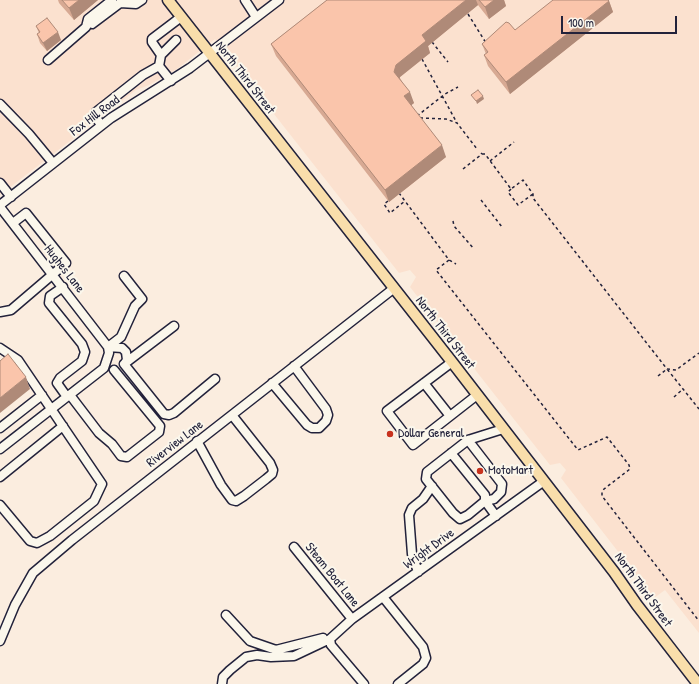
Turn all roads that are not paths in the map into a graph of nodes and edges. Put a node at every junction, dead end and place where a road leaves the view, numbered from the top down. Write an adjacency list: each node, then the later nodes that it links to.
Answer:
1 (142, 0): 5 (street)
2 (244, 0): 7 (street)
3 (279, 0): 7 (street, Fox Hill Road)
4 (170, 1): 6 (main road, North Third Street)
5 (116, 2): 11 (street)
6 (181, 17): 9 (main road, North Third Street); 10 (street)
7 (256, 17): 9 (street, Fox Hill Road)
8 (176, 40): 10 (street)
9 (209, 54): 13 (street, Fox Hill Road); 24 (main road, North Third Street)
10 (161, 55): 12 (street)
11 (48, 60)
12 (155, 68): 13 (street); 15 (street)
13 (171, 81): 15 (street, Fox Hill Road)
14 (0, 104): 16 (street)
15 (101, 125): 16 (street, Fox Hill Road)
16 (53, 163): 18 (street, Fox Hill Road)
17 (0, 183): 18 (street)
18 (11, 196): 19 (street, Fox Hill Road)
19 (0, 206): 20 (street, Hughes Lane)
20 (13, 223): 21 (street, Hughes Lane); 21 (street)
21 (53, 274): 23 (street, Hughes Lane); 25 (street)
22 (124, 276): 27 (street)
23 (63, 287): 27 (street, Hughes Lane); 39 (street)
24 (394, 290): 29 (main road, North Third Street); 31 (street, Riverview Lane)
25 (1, 310)
26 (174, 326): 30 (street)
27 (108, 347): 30 (street); 32 (street)
28 (0, 348): 38 (street)
29 (452, 362): 35 (street); 37 (main road, North Third Street)
30 (124, 364): 33 (street); 34 (street)
31 (294, 366): 36 (street, Riverview Lane); 36 (street)
32 (102, 370): 33 (street); 39 (street)
33 (114, 370): 39 (street)
34 (215, 379)
35 (424, 383): 42 (street); 42 (street)
36 (272, 384): 41 (street, Riverview Lane)
37 (477, 395): 42 (street); 45 (main road, North Third Street)
38 (42, 396): 40 (street); 44 (street)
39 (69, 396): 40 (street)
40 (51, 410): 43 (street); 48 (street)
41 (232, 415): 47 (street, Riverview Lane); 47 (street)
42 (450, 416)
43 (63, 426): 50 (street); 54 (street)
44 (0, 428)
45 (504, 429): 46 (street); 51 (main road, North Third Street)
46 (468, 440): 49 (street); 53 (street)
47 (197, 441): 62 (street, Riverview Lane)
48 (0, 449)
49 (451, 453): 52 (street); 53 (street)
50 (0, 476)
51 (544, 481): 55 (street, Wright Drive); 63 (main road, North Third Street)
52 (432, 486): 53 (street); 57 (street)
53 (485, 501): 55 (street)
54 (0, 505)
55 (496, 516): 57 (street, Wright Drive)
56 (294, 547): 60 (street, Steam Boat Lane)
57 (418, 572): 58 (street, Wright Drive)
58 (384, 597): 60 (street, Wright Drive); 66 (street)
59 (226, 615): 61 (street)
60 (352, 619): 61 (street, Wright Drive)
61 (332, 637): 64 (street); 65 (street)
62 (0, 641)
63 (694, 683)
64 (222, 684)
65 (364, 684)
66 (398, 684)

